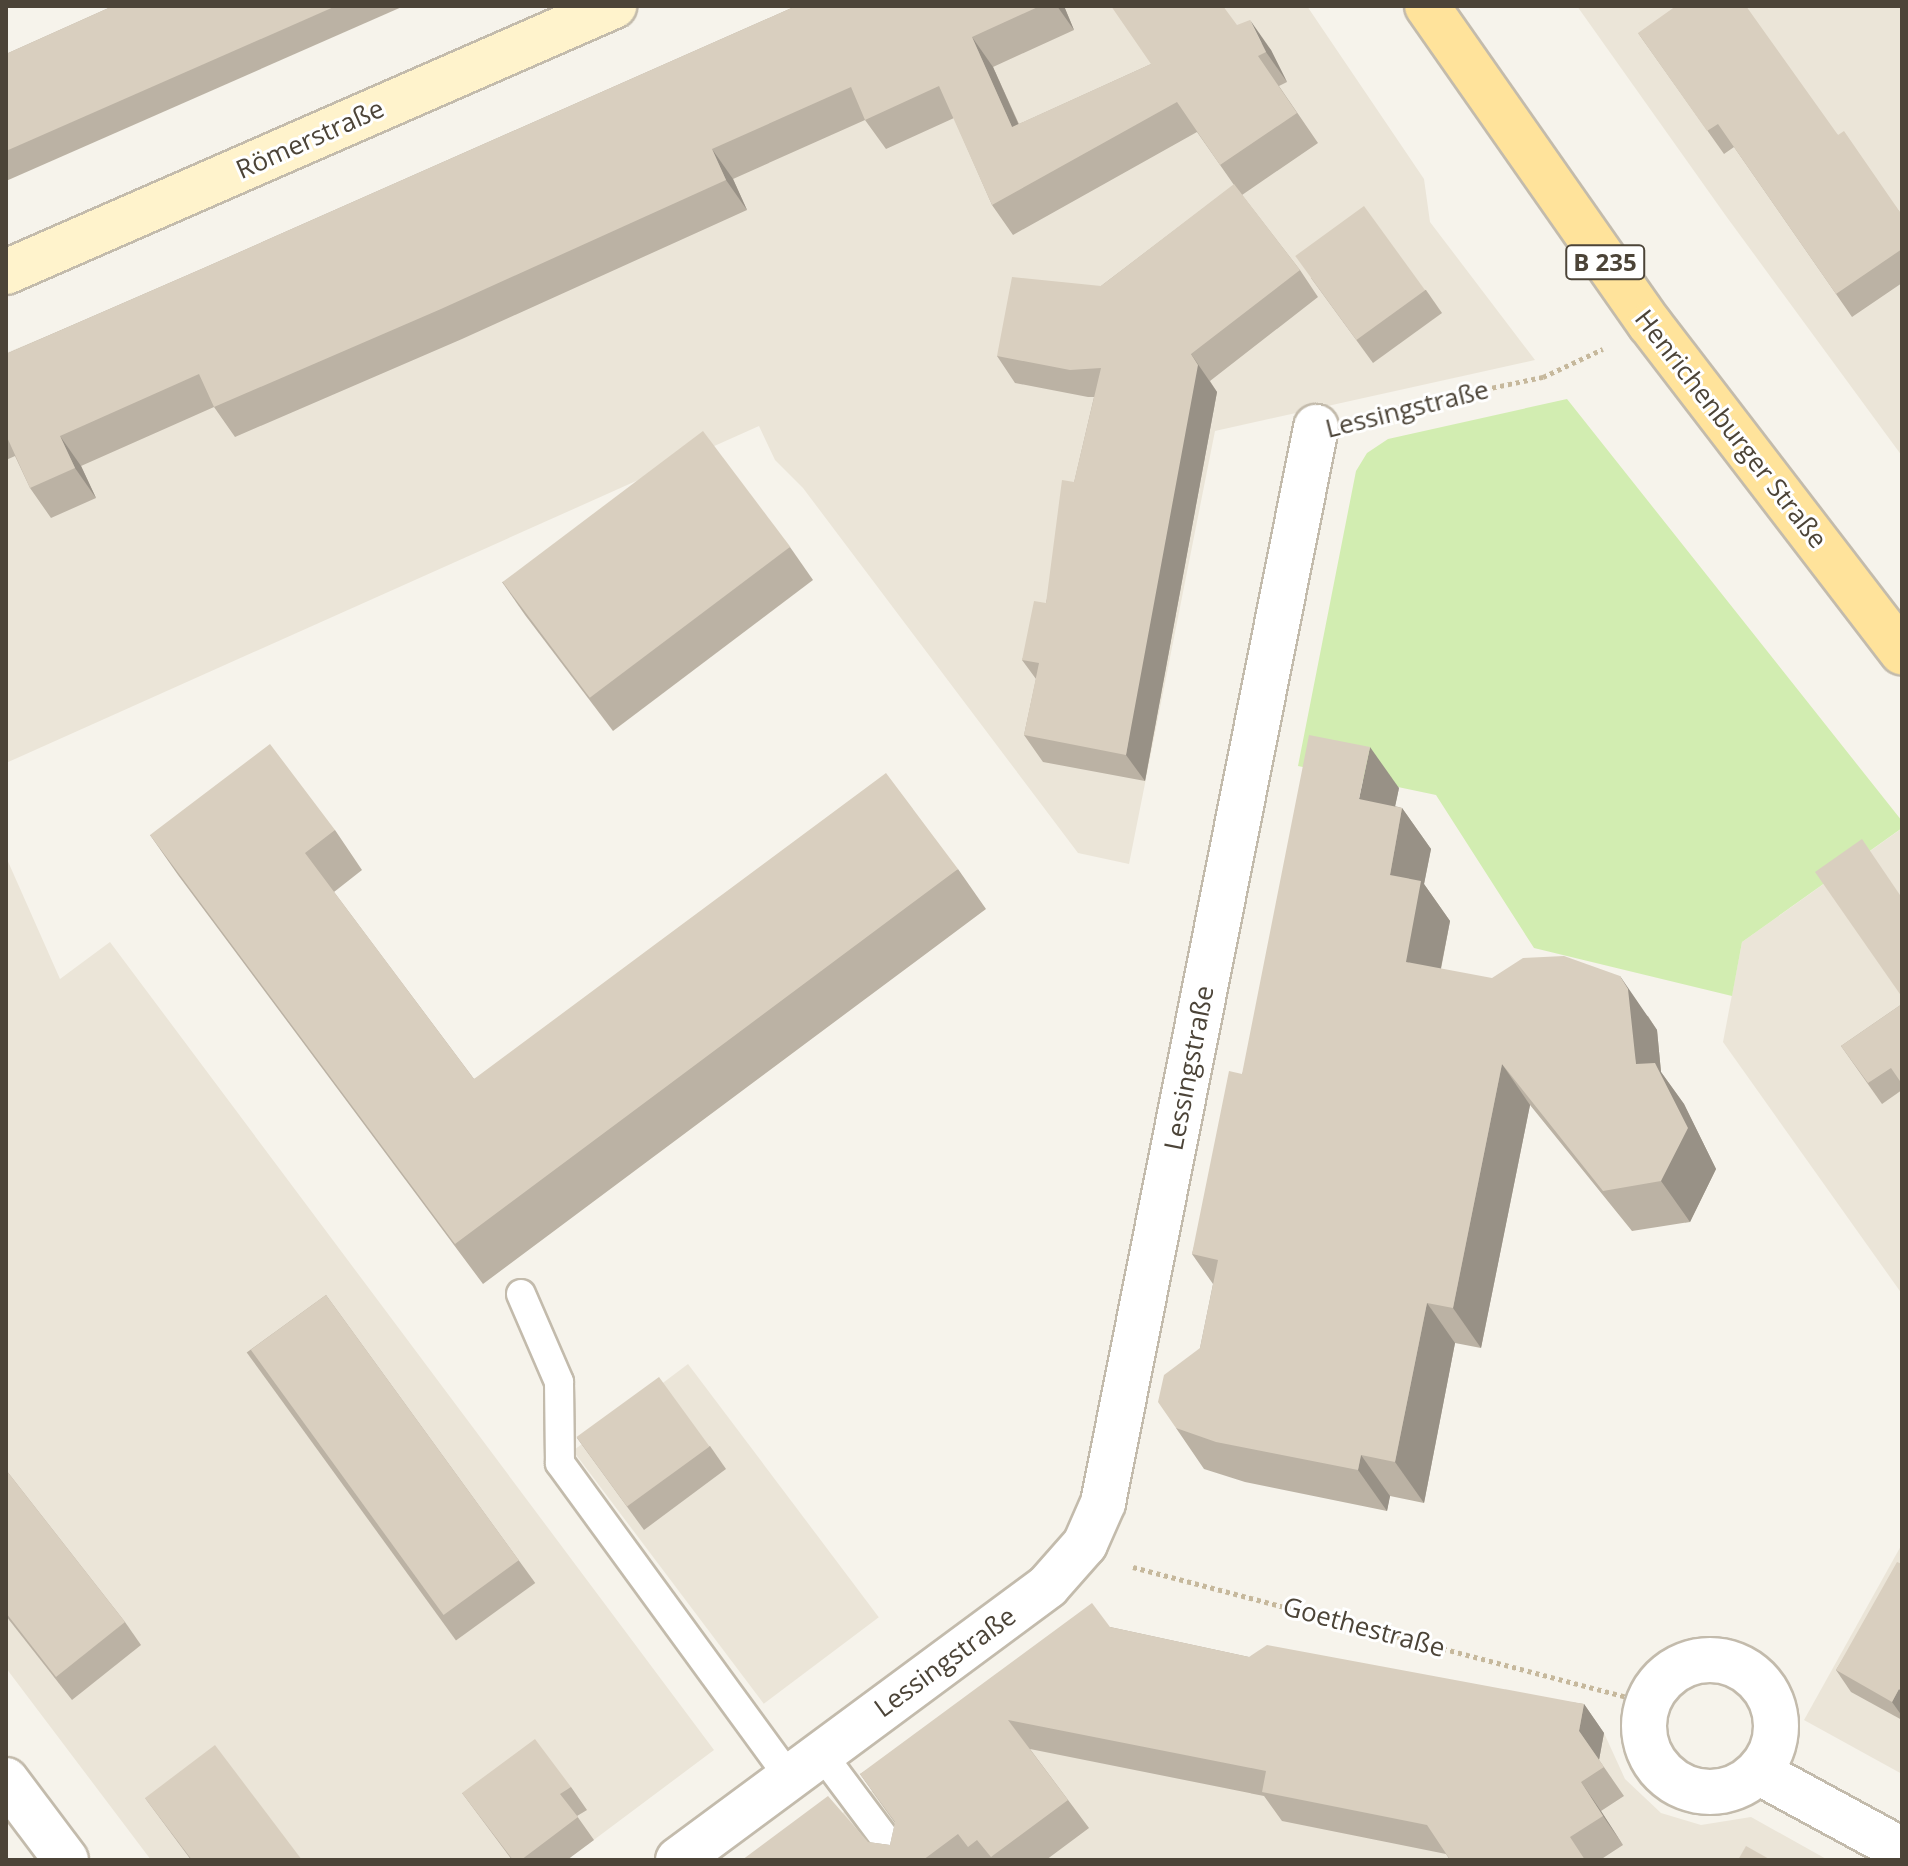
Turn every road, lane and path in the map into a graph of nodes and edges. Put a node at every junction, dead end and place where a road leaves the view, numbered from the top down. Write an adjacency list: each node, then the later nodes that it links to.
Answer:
1 (614, 6): 3 (main road, Römerstraße)
2 (1427, 6): 4 (main road, Henrichenburger Straße / B 235)
3 (6, 272)
4 (1650, 324): 5 (path, Lessingstraße); 6 (main road, Henrichenburger Straße / B 235)
5 (1316, 427): 8 (street, Lessingstraße)
6 (1902, 652)
7 (521, 1294): 10 (lane)
8 (1085, 1544): 9 (path, Goethestraße); 10 (street, Lessingstraße)
9 (1646, 1702): 11 (street); 11 (street)
10 (805, 1765): 15 (street, Lessingstraße); 16 (lane)
11 (1760, 1773): 13 (street)
12 (6, 1780): 14 (street)
13 (1902, 1850)
14 (66, 1860)
15 (678, 1860)
16 (901, 1860)

